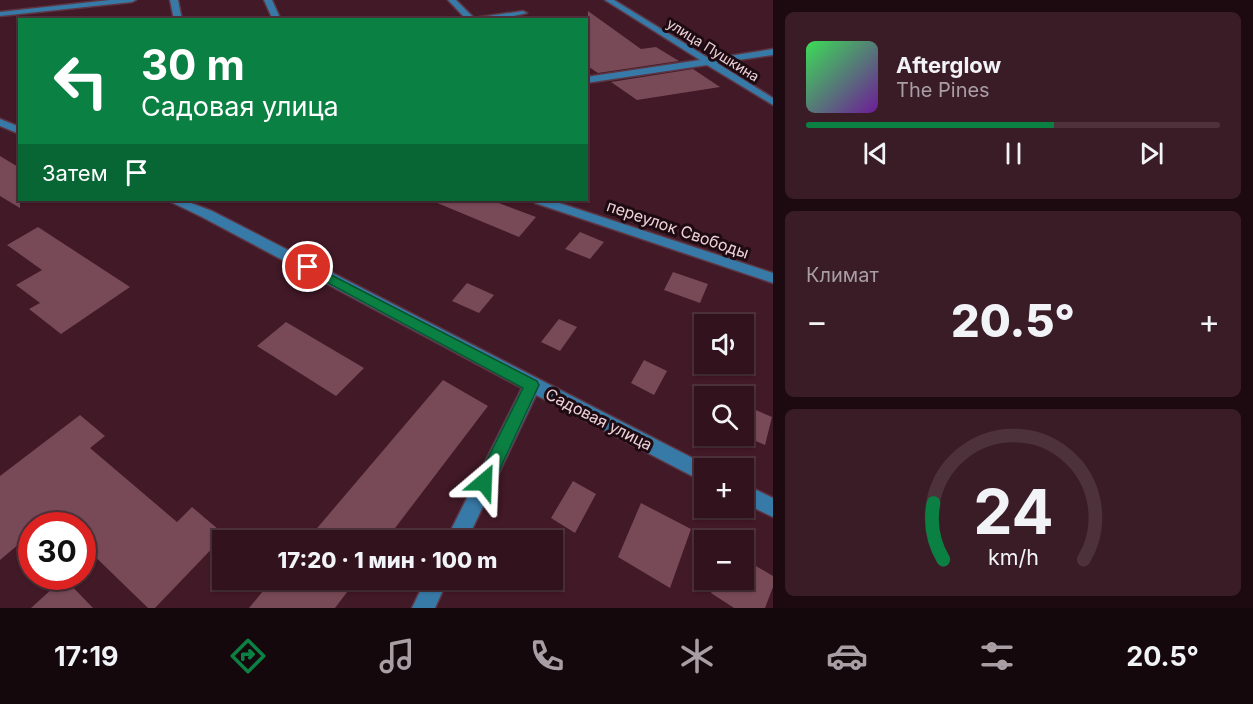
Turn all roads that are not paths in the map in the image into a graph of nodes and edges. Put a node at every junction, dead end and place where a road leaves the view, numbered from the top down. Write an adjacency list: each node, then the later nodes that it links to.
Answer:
1 (132, 0): 7 (street)
2 (174, 0): 8 (street)
3 (268, 0): 9 (street)
4 (452, 0): 10 (street)
5 (609, 0): 13 (street, улица Пушкина)
6 (523, 13): 11 (street)
7 (0, 14)
8 (178, 18)
9 (276, 18)
10 (472, 18)
11 (488, 18)
12 (773, 52): 13 (street)
13 (707, 62): 14 (street); 15 (street, улица Пушкина)
14 (588, 80)
15 (773, 102)
16 (0, 122): 17 (street)
17 (18, 130)
18 (175, 201): 21 (street, Садовая улица)
19 (542, 201): 20 (street, переулок Свободы)
20 (773, 278)
21 (532, 385): 22 (street, Садовая улица); 25 (street)
22 (694, 467)
23 (754, 498): 24 (street)
24 (773, 508)
25 (461, 530)
26 (432, 590): 27 (street)
27 (423, 608)

